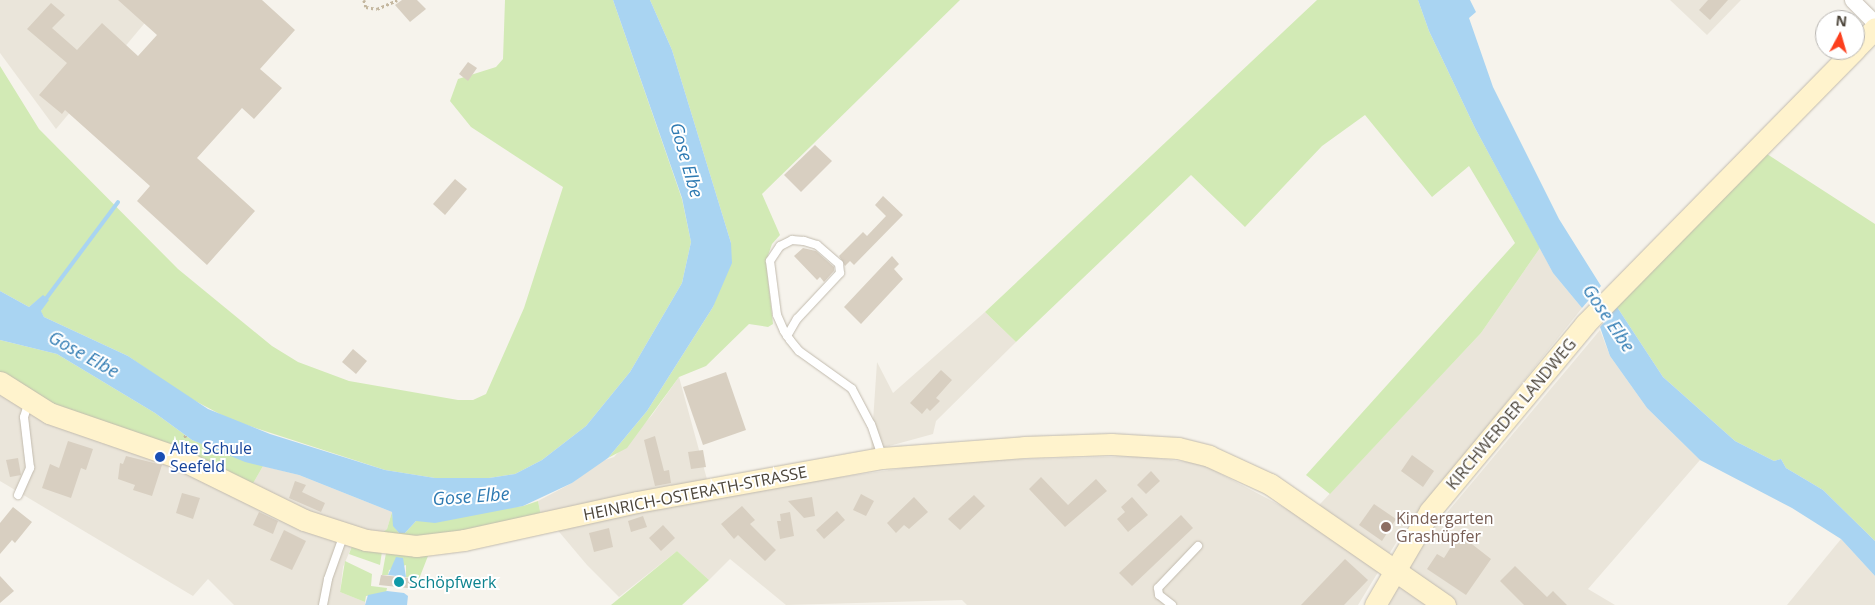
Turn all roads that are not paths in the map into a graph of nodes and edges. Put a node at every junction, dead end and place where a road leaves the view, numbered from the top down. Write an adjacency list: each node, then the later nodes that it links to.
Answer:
1 (1852, 0): 2 (street)
2 (1875, 23)
3 (1875, 28): 4 (street)
4 (1865, 38)
5 (1843, 60): 13 (street, KIRCHWERDER LANDWEG)
6 (788, 336): 6 (lane); 9 (lane)
7 (0, 382): 8 (street, HEINRICH-OSTERATH-STRASSE)
8 (30, 402): 10 (lane); 11 (street, HEINRICH-OSTERATH-STRASSE)
9 (882, 458): 11 (street, HEINRICH-OSTERATH-STRASSE); 13 (street, HEINRICH-OSTERATH-STRASSE)
10 (18, 495)
11 (344, 534): 14 (lane)
12 (1198, 546): 15 (lane)
13 (1392, 570): 16 (street, KIRCHWERDER LANDWEG); 17 (street, HEINRICH-OSTERATH-STRASSE)
14 (323, 605)
15 (1172, 605)
16 (1374, 605)
17 (1445, 605)

